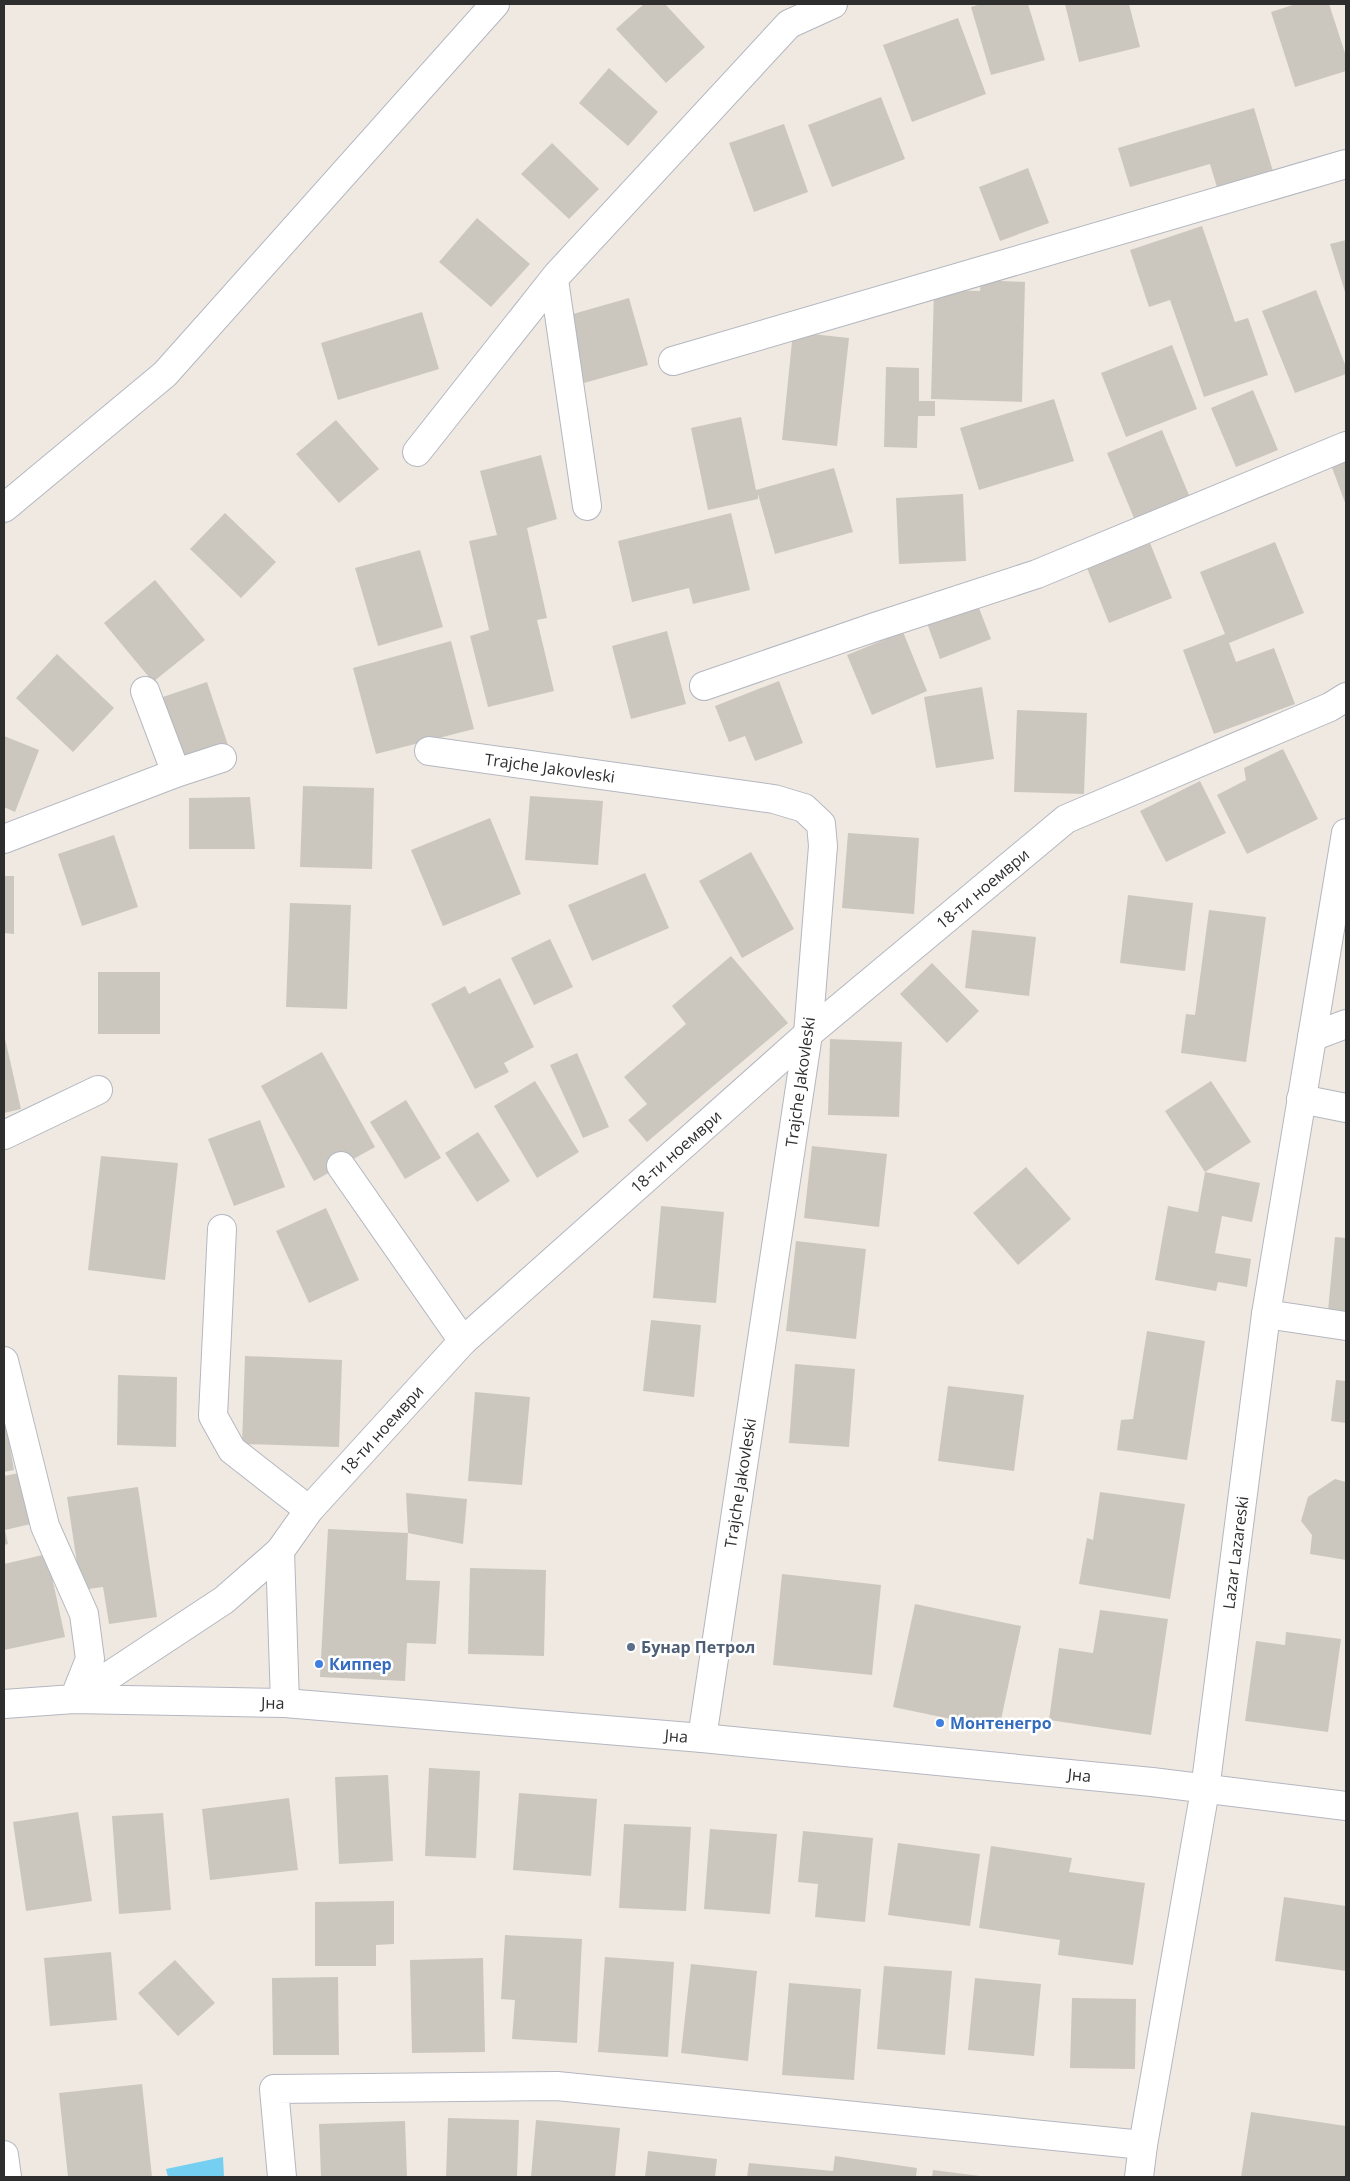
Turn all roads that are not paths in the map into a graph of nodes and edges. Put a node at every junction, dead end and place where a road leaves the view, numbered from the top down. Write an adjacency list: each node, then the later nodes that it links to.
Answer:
1 (495, 4): 9 (street)
2 (833, 4): 4 (street)
3 (1346, 164): 5 (street)
4 (554, 280): 7 (street); 8 (street)
5 (673, 361)
6 (1346, 446): 10 (street)
7 (417, 452)
8 (587, 506)
9 (4, 508)
10 (704, 686)
11 (145, 691): 15 (street)
12 (1346, 697): 19 (street, 18-ти ноември)
13 (429, 751): 19 (street, Trajche Jakovleski)
14 (222, 758): 15 (street)
15 (176, 773): 17 (street)
16 (1346, 833): 20 (street, Lazar Lazareski)
17 (4, 839)
18 (1346, 1024): 20 (street)
19 (808, 1034): 29 (street, 18-ти ноември); 36 (street, Trajche Jakovleski)
20 (1312, 1037): 22 (street, Lazar Lazareski)
21 (98, 1090): 24 (street)
22 (1301, 1099): 23 (street); 27 (street, Lazar Lazareski)
23 (1346, 1108)
24 (4, 1135)
25 (341, 1166): 29 (street)
26 (222, 1229): 31 (street)
27 (1266, 1314): 28 (street); 37 (street, Lazar Lazareski)
28 (1346, 1326)
29 (463, 1341): 31 (street, 18-ти ноември)
30 (4, 1362): 33 (street)
31 (309, 1510): 32 (street, 18-ти ноември)
32 (280, 1551): 33 (street, 18-ти ноември); 35 (street)
33 (74, 1699): 34 (street, Јна); 35 (street, Јна)
34 (4, 1704)
35 (286, 1704): 36 (street, Јна)
36 (702, 1738): 37 (street, Јна)
37 (1205, 1790): 38 (street, Јна); 39 (street, Lazar Lazareski)
38 (1346, 1806)
39 (1143, 2145): 42 (street); 43 (street, Lazar Lazareski)
40 (4, 2155): 41 (street)
41 (7, 2177)
42 (282, 2177)
43 (1139, 2177)

